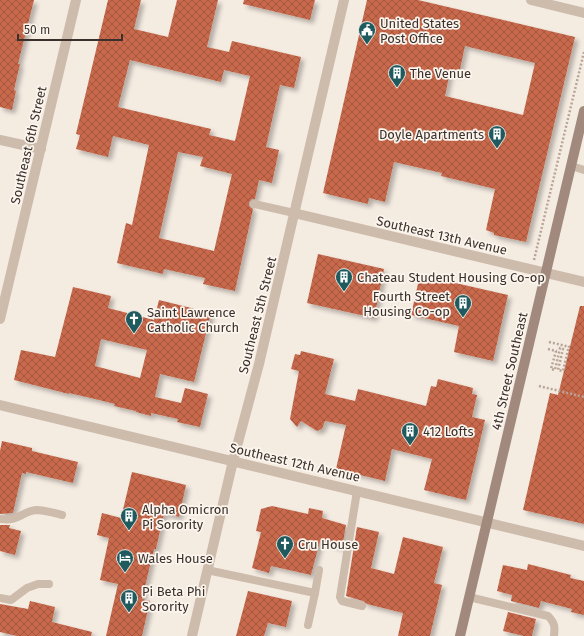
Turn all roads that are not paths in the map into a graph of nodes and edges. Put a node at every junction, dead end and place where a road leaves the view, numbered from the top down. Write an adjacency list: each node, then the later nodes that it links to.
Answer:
1 (76, 0): 7 (street, Southeast 6th Street)
2 (344, 0): 11 (street, Southeast 5th Street)
3 (531, 0): 4 (street)
4 (584, 13)
5 (584, 111): 8 (main road, 4th Street Southeast)
6 (0, 140): 7 (street)
7 (41, 149): 14 (street, Southeast 6th Street)
8 (571, 166): 9 (lane); 12 (main road, 4th Street Southeast)
9 (584, 170)
10 (254, 204): 11 (lane)
11 (294, 213): 12 (street, Southeast 13th Avenue); 16 (street, Southeast 5th Street)
12 (546, 273): 13 (street, Southeast 13th Avenue); 20 (main road, 4th Street Southeast)
13 (584, 282)
14 (0, 319)
15 (0, 405): 16 (street, Southeast 12th Avenue)
16 (233, 461): 17 (street, Southeast 12th Avenue); 22 (street, Southeast 5th Street)
17 (357, 491): 20 (street, Southeast 12th Avenue); 28 (lane)
18 (62, 515): 19 (lane)
19 (0, 519)
20 (488, 522): 21 (street, Southeast 12th Avenue); 26 (main road, 4th Street Southeast)
21 (584, 546)
22 (207, 570): 25 (lane); 30 (street, Southeast 5th Street)
23 (319, 570): 25 (lane)
24 (49, 584): 27 (lane)
25 (314, 593): 29 (lane)
26 (470, 597): 31 (main road, 4th Street Southeast); 32 (lane)
27 (0, 598)
28 (362, 606)
29 (308, 625)
30 (192, 636)
31 (460, 636)
32 (554, 636)

